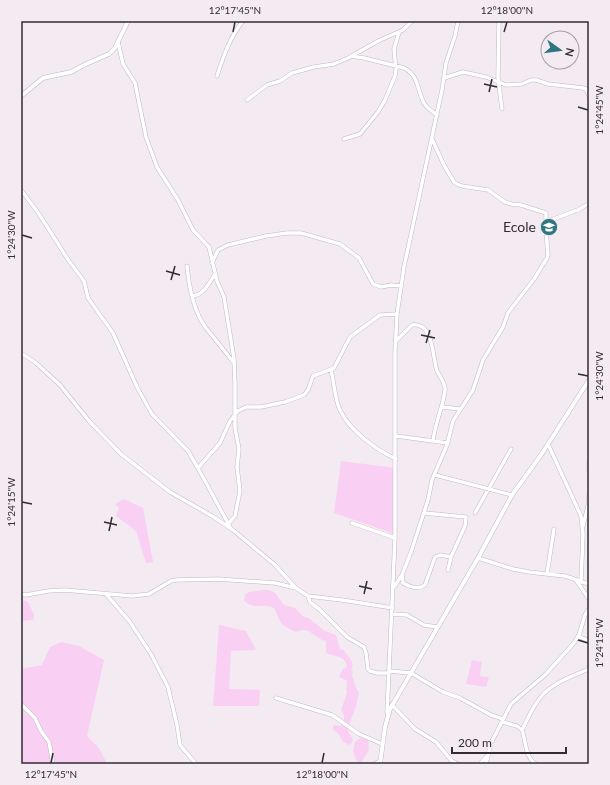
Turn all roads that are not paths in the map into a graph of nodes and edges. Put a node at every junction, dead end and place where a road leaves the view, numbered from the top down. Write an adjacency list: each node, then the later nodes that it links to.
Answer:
1 (128, 21): 7 (street)
2 (242, 21): 10 (street)
3 (412, 21): 6 (street)
4 (458, 21): 11 (street)
5 (499, 21): 12 (street)
6 (399, 32): 8 (street); 9 (street)
7 (118, 41): 14 (street); 24 (street)
8 (351, 56): 9 (street); 16 (street)
9 (396, 66): 18 (street); 20 (street)
10 (217, 76)
11 (444, 78): 12 (street); 18 (street)
12 (498, 82): 13 (street); 17 (street)
13 (587, 89): 15 (street)
14 (21, 96)
15 (589, 96)
16 (247, 100)
17 (502, 109)
18 (437, 115): 19 (street)
19 (432, 138): 23 (street); 27 (street)
20 (344, 139)
21 (21, 190): 45 (street)
22 (589, 204): 23 (street)
23 (546, 222): 36 (street)
24 (212, 262): 26 (street); 27 (street)
25 (187, 266): 28 (street)
26 (215, 274): 28 (street); 32 (street)
27 (401, 286): 29 (street)
28 (192, 296): 32 (street)
29 (397, 314): 30 (street); 33 (street)
30 (396, 341): 35 (street); 38 (street)
31 (21, 353): 54 (street)
32 (234, 363): 37 (street)
33 (331, 370): 37 (street); 43 (street)
34 (589, 380): 41 (street)
35 (442, 407): 36 (street); 39 (street)
36 (461, 409): 40 (street)
37 (234, 415): 45 (street); 54 (street)
38 (396, 436): 39 (street); 43 (street)
39 (433, 441): 40 (street)
40 (448, 443): 47 (street)
41 (548, 444): 50 (street); 55 (street)
42 (511, 448): 48 (street)
43 (396, 459): 57 (street)
44 (588, 462): 46 (street)
45 (198, 468): 54 (street)
46 (589, 470)
47 (435, 475): 48 (street); 51 (street)
48 (488, 488): 50 (street); 52 (street)
49 (589, 494): 55 (street)
50 (512, 495): 59 (street)
51 (424, 513): 58 (street); 62 (street)
52 (475, 513)
53 (352, 523): 57 (street)
54 (229, 526): 66 (street)
55 (583, 528): 64 (street)
56 (554, 529): 61 (street)
57 (395, 538): 67 (street)
58 (452, 557): 60 (street); 62 (street)
59 (478, 558): 61 (street); 75 (street)
60 (448, 570)
61 (547, 574): 63 (street)
62 (402, 575): 67 (street)
63 (575, 580): 64 (street); 71 (street)
64 (580, 582): 65 (street)
65 (589, 584)
66 (296, 588): 69 (street); 70 (street)
67 (393, 588): 72 (street)
68 (21, 594): 69 (street)
69 (106, 594): 91 (street)
70 (308, 596): 72 (street); 79 (street)
71 (589, 599)
72 (393, 608): 74 (street)
73 (589, 609): 76 (street)
74 (392, 614): 75 (street); 79 (street)
75 (437, 627): 80 (street)
76 (578, 636): 77 (street); 85 (street)
77 (589, 641)
78 (589, 669): 86 (street)
79 (389, 672): 80 (street); 84 (street)
80 (411, 673): 83 (street); 85 (street)
81 (276, 698): 87 (street)
82 (21, 704): 90 (street)
83 (392, 705): 84 (street); 93 (street)
84 (387, 716): 87 (street)
85 (503, 720): 86 (street); 88 (street)
86 (522, 730): 96 (street)
87 (382, 744): 89 (street)
88 (488, 755): 94 (street); 95 (street)
89 (380, 763): 92 (street)
90 (53, 764)
91 (196, 764)
92 (374, 764)
93 (458, 764)
94 (480, 764)
95 (486, 764)
96 (536, 764)

